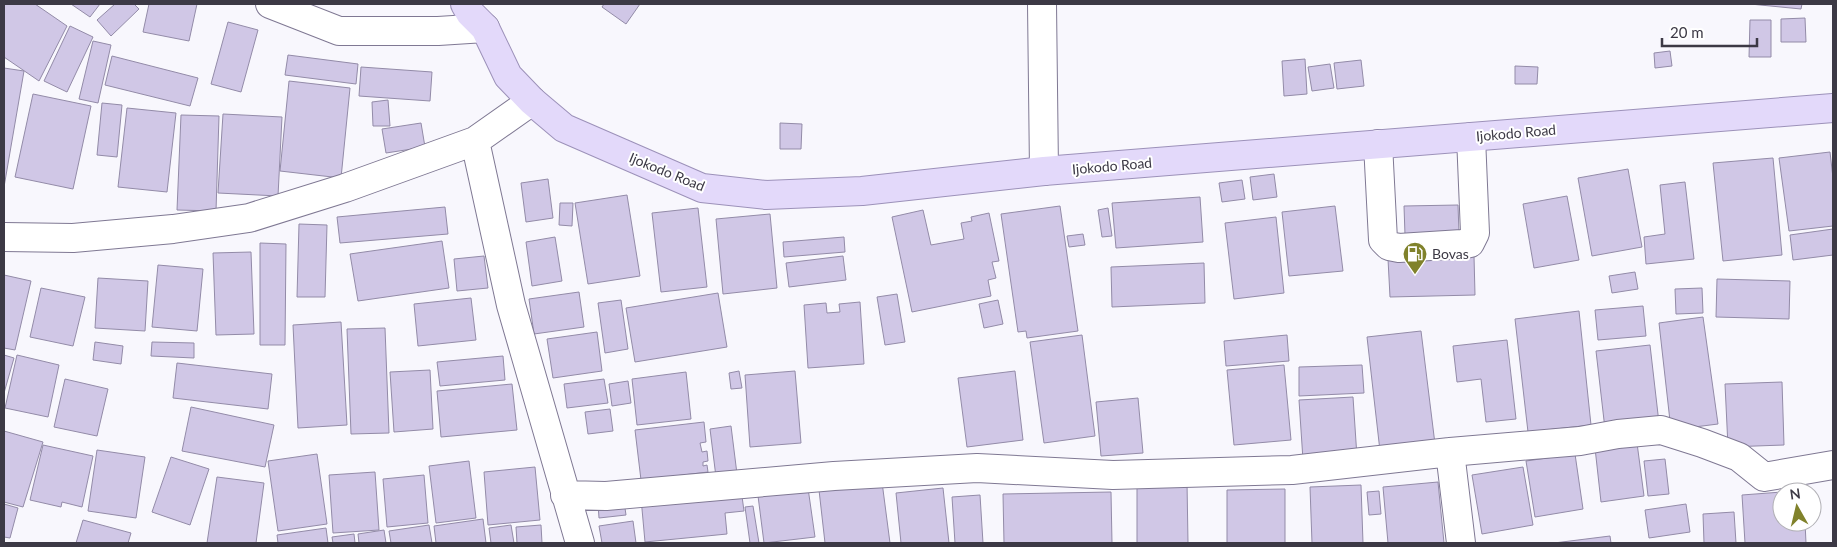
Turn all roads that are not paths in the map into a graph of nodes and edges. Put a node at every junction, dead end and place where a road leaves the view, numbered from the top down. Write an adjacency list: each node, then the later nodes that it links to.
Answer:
1 (270, 4): 4 (street)
2 (465, 4): 4 (main road, Ijokodo Road)
3 (1042, 4): 10 (street)
4 (485, 28): 5 (main road, Ijokodo Road)
5 (532, 101): 8 (street); 10 (main road, Ijokodo Road)
6 (1833, 108): 7 (main road, Ijokodo Road)
7 (1471, 137): 9 (main road, Ijokodo Road); 9 (street)
8 (475, 141): 11 (street); 14 (street)
9 (1378, 144): 10 (main road, Ijokodo Road)
10 (1044, 171)
11 (4, 237)
12 (1450, 452): 13 (street); 14 (street); 16 (street)
13 (1833, 465)
14 (566, 495): 15 (street)
15 (580, 543)
16 (1461, 543)

